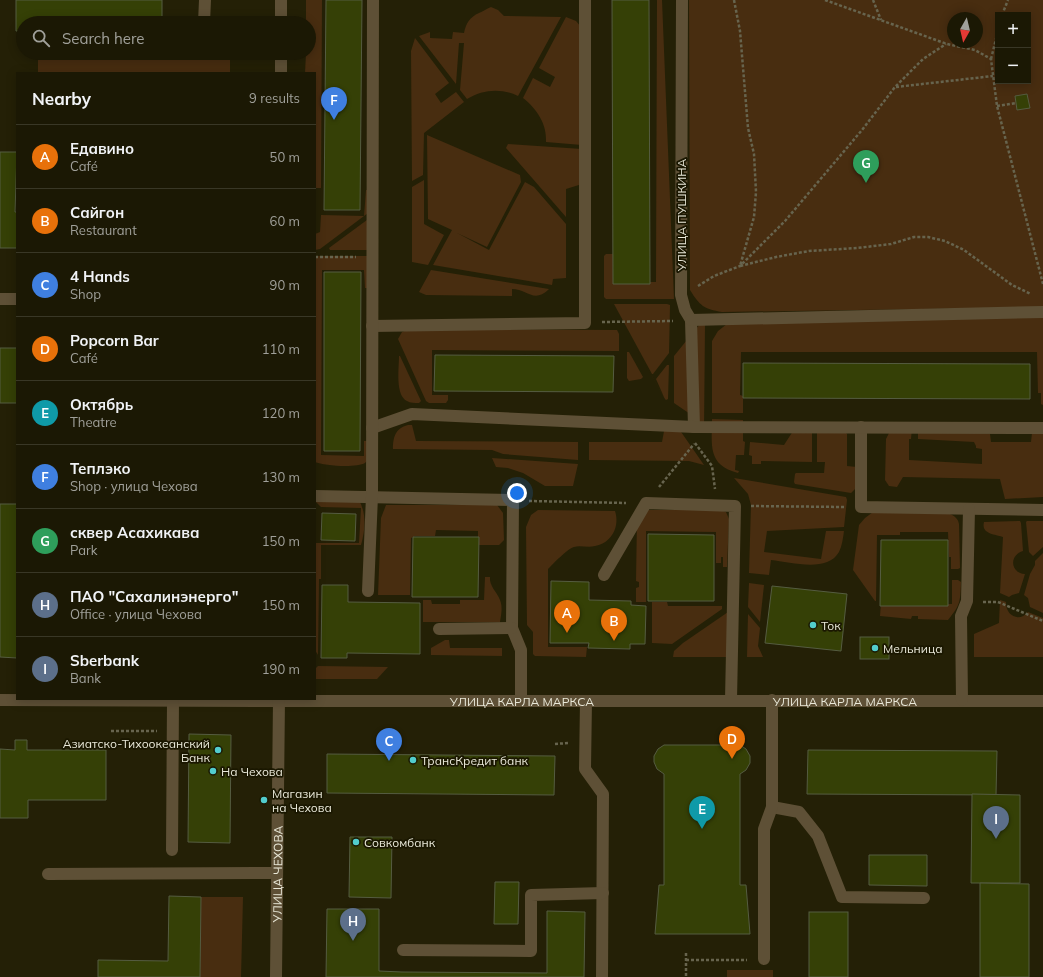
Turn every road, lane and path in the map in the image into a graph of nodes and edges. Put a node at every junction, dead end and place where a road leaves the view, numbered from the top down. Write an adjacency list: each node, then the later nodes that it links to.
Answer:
1 (205, 0): 11 (street)
2 (281, 0): 12 (street)
3 (373, 0): 25 (street)
4 (585, 0): 34 (street)
5 (682, 0): 28 (street, УЛИЦА ПУШКИНА)
6 (734, 0): 26 (path)
7 (825, 0): 13 (path)
8 (873, 0): 13 (path)
9 (1008, 0): 10 (path)
10 (1003, 12)
11 (204, 16)
12 (281, 16)
13 (881, 20): 15 (path)
14 (995, 43): 17 (path)
15 (947, 44): 21 (path)
16 (966, 48): 17 (path)
17 (991, 59): 20 (path)
18 (281, 60): 19 (street)
19 (281, 72)
20 (993, 76): 21 (path); 23 (path)
21 (895, 87): 26 (path)
22 (1016, 103): 23 (path)
23 (997, 106): 27 (path)
24 (316, 257): 25 (path)
25 (372, 257): 35 (street)
26 (740, 266): 28 (path); 29 (path)
27 (1043, 284)
28 (681, 295): 33 (street, УЛИЦА ПУШКИНА)
29 (1036, 295)
30 (0, 299): 31 (street)
31 (16, 300)
32 (1043, 312): 33 (street)
33 (691, 320): 34 (path); 36 (street, УЛИЦА ПУШКИНА)
34 (585, 323): 35 (street)
35 (372, 326): 38 (street)
36 (694, 427): 37 (street); 38 (street)
37 (861, 427): 39 (street); 46 (street)
38 (372, 428): 41 (street)
39 (1043, 428)
40 (316, 496): 41 (street)
41 (372, 496): 42 (street); 50 (street)
42 (513, 500): 43 (path); 53 (street)
43 (646, 503): 44 (street); 44 (path); 49 (street)
44 (717, 505): 45 (street)
45 (735, 506): 46 (path); 57 (street)
46 (861, 507): 47 (street)
47 (969, 509): 48 (street); 51 (street)
48 (1043, 510)
49 (604, 575)
50 (368, 591)
51 (967, 601): 52 (path); 59 (street)
52 (1043, 621)
53 (512, 628): 54 (street); 61 (street)
54 (439, 629)
55 (0, 700): 60 (street, УЛИЦА КАРЛА МАРКСА)
56 (279, 700): 60 (street, УЛИЦА КАРЛА МАРКСА); 61 (street, УЛИЦА КАРЛА МАРКСА); 68 (street, УЛИЦА ЧЕХОВА)
57 (731, 700): 58 (street, УЛИЦА КАРЛА МАРКСА); 62 (street, УЛИЦА КАРЛА МАРКСА)
58 (772, 700): 59 (street, УЛИЦА КАРЛА МАРКСА); 66 (street)
59 (962, 700): 63 (street, УЛИЦА КАРЛА МАРКСА)
60 (173, 701): 65 (street)
61 (521, 701): 62 (street, УЛИЦА КАРЛА МАРКСА)
62 (586, 701): 70 (street)
63 (1043, 701)
64 (111, 731): 65 (path)
65 (173, 731): 67 (street)
66 (772, 807): 71 (street); 74 (street)
67 (172, 850)
68 (277, 873): 69 (street); 76 (street, УЛИЦА ЧЕХОВА)
69 (48, 874)
70 (603, 893): 72 (street); 77 (street)
71 (924, 898)
72 (404, 950)
73 (686, 953): 75 (path)
74 (764, 959): 75 (path)
75 (686, 960): 78 (path)
76 (276, 977)
77 (602, 977)
78 (686, 977)

